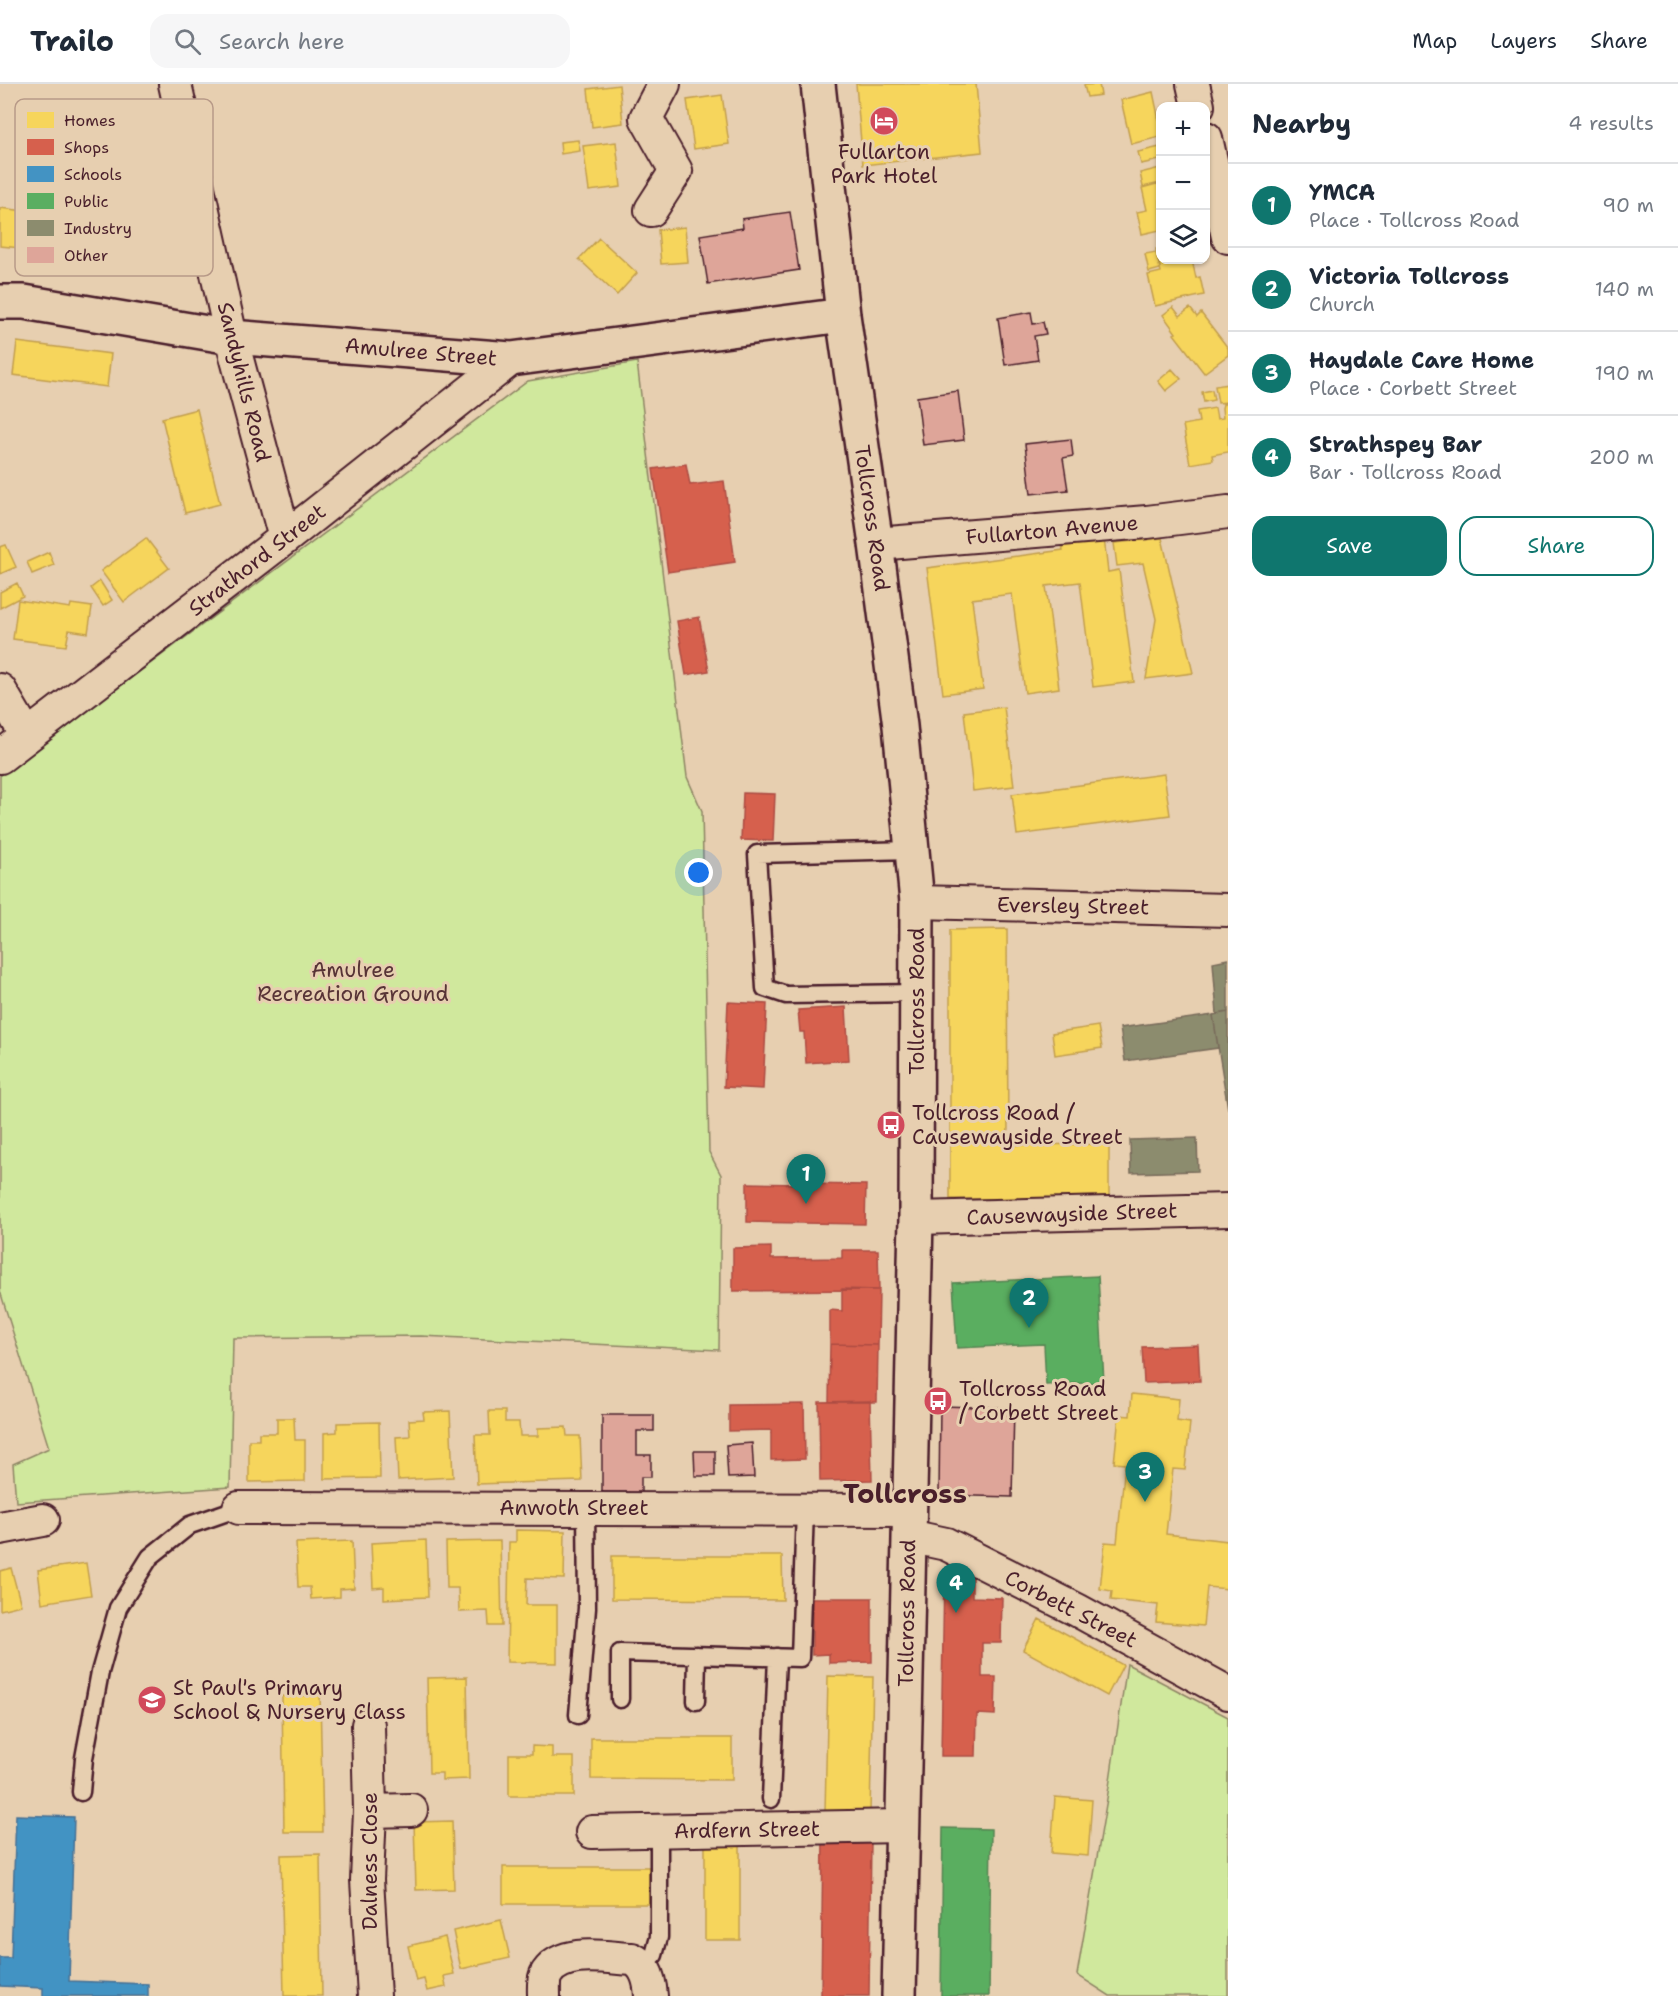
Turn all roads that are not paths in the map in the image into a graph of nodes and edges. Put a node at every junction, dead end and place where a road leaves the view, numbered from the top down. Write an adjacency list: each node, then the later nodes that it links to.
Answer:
1 (175, 84): 5 (street, Sandyhills Road)
2 (664, 84): 8 (street)
3 (818, 84): 12 (street, Tollcross Road)
4 (1193, 84): 6 (street)
5 (178, 99)
6 (1197, 102)
7 (1210, 156): 9 (street)
8 (651, 210)
9 (1228, 237)
10 (213, 256): 13 (street, Sandyhills Road)
11 (0, 302): 13 (street, Amulree Street)
12 (843, 315): 14 (street, Amulree Street); 17 (street, Tollcross Road)
13 (231, 337): 14 (street, Amulree Street); 16 (street, Sandyhills Road)
14 (511, 359): 16 (street, Strathord Street)
15 (1228, 512): 17 (street, Fullarton Avenue)
16 (285, 538): 19 (street, Strathord Street)
17 (876, 544): 21 (street, Tollcross Road)
18 (0, 690): 19 (street)
19 (27, 736): 20 (street, Strathord Street)
20 (0, 757)
21 (912, 850): 22 (street, Tollcross Road); 24 (lane)
22 (917, 902): 23 (street, Eversley Street); 24 (street, Tollcross Road)
23 (1228, 910)
24 (917, 993): 26 (street, Tollcross Road)
25 (1228, 1210): 26 (street, Causewayside Street)
26 (916, 1218): 31 (street, Tollcross Road)
27 (239, 1508): 28 (street, Anwoth Street); 40 (lane)
28 (586, 1508): 29 (street, Anwoth Street); 38 (lane)
29 (805, 1509): 31 (street, Anwoth Street); 34 (lane)
30 (43, 1520): 32 (street)
31 (909, 1523): 35 (street, Corbett Street); 44 (street, Tollcross Road)
32 (0, 1528)
33 (697, 1655): 34 (lane); 36 (lane); 37 (lane)
34 (777, 1657): 41 (lane)
35 (1228, 1693)
36 (620, 1699)
37 (696, 1701)
38 (578, 1715)
39 (368, 1725): 43 (street, Dalness Close)
40 (81, 1792)
41 (771, 1799)
42 (411, 1810): 43 (street)
43 (370, 1811): 48 (street, Dalness Close)
44 (902, 1826): 46 (street, Ardfern Street); 50 (street, Tollcross Road)
45 (592, 1832): 46 (street, Ardfern Street)
46 (659, 1832): 47 (lane)
47 (647, 1981): 49 (street)
48 (374, 1996)
49 (543, 1996)
50 (899, 1996)

